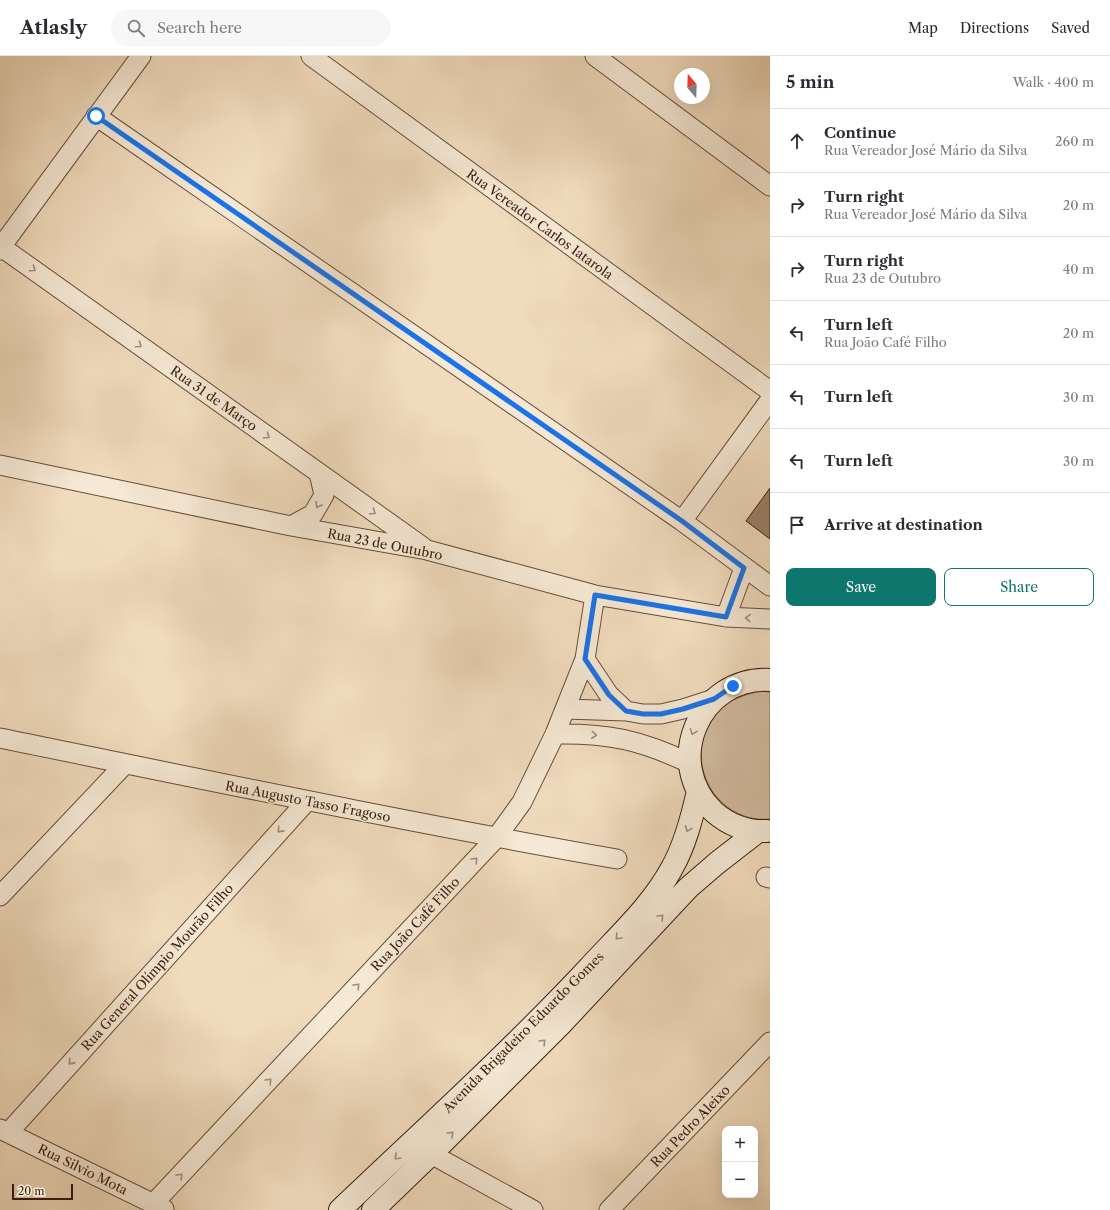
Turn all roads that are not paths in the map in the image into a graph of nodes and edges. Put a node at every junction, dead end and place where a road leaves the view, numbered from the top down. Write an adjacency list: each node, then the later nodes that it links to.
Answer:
1 (141, 56): 4 (street)
2 (311, 56): 7 (street, Rua Vereador Carlos Iatarola)
3 (595, 56): 5 (street)
4 (96, 116): 6 (street); 11 (street)
5 (769, 182)
6 (0, 248): 10 (street, Rua 31 de Março, one-way to 10)
7 (770, 391)
8 (770, 400): 11 (street)
9 (0, 465): 12 (street, Rua 23 de Outubro)
10 (319, 473): 12 (street, one-way to 12); 13 (street, Rua 31 de Março, one-way to 13)
11 (682, 521): 14 (street)
12 (291, 526): 13 (street, Rua 23 de Outubro)
13 (427, 550): 16 (street, Rua 23 de Outubro)
14 (744, 568): 15 (street); 17 (street)
15 (770, 586)
16 (595, 595): 17 (street, Rua 23 de Outubro); 19 (street, Rua João Café Filho)
17 (726, 617): 18 (street, Rua 23 de Outubro, one-way to 17)
18 (770, 619)
19 (585, 659): 22 (street, Rua João Café Filho); 23 (street)
20 (770, 680): 21 (main road)
21 (714, 699): 23 (street); 26 (main road, one-way to 26)
22 (565, 709): 23 (street); 24 (street, Rua João Café Filho)
23 (626, 711)
24 (555, 734): 26 (street, one-way to 26); 31 (street, Rua João Café Filho)
25 (0, 738): 27 (street, Rua Augusto Tasso Fragoso)
26 (689, 763): 28 (main road)
27 (125, 764): 29 (street, Rua Augusto Tasso Fragoso); 33 (street)
28 (698, 791): 30 (main road); 36 (main road, Avenida Brigadeiro Eduardo Gomes, one-way to 36)
29 (306, 801): 31 (street, Rua Augusto Tasso Fragoso); 35 (street, Rua General Olímpio Mourão Filho, one-way to 35)
30 (764, 831): 37 (main road, Avenida Brigadeiro Eduardo Gomes, one-way to 30)
31 (496, 838): 32 (street, Rua Augusto Tasso Fragoso); 38 (street, Rua João Café Filho, one-way to 31)
32 (617, 859)
33 (0, 896)
34 (770, 1042): 42 (street, Rua Pedro Aleixo)
35 (4, 1131): 38 (street, Rua Silvio Mota)
36 (413, 1141): 37 (street); 39 (main road, Avenida Brigadeiro Eduardo Gomes, one-way to 39)
37 (431, 1154): 40 (main road, Avenida Brigadeiro Eduardo Gomes); 41 (street)
38 (159, 1207)
39 (340, 1210)
40 (373, 1210)
41 (533, 1210)
42 (609, 1210)

